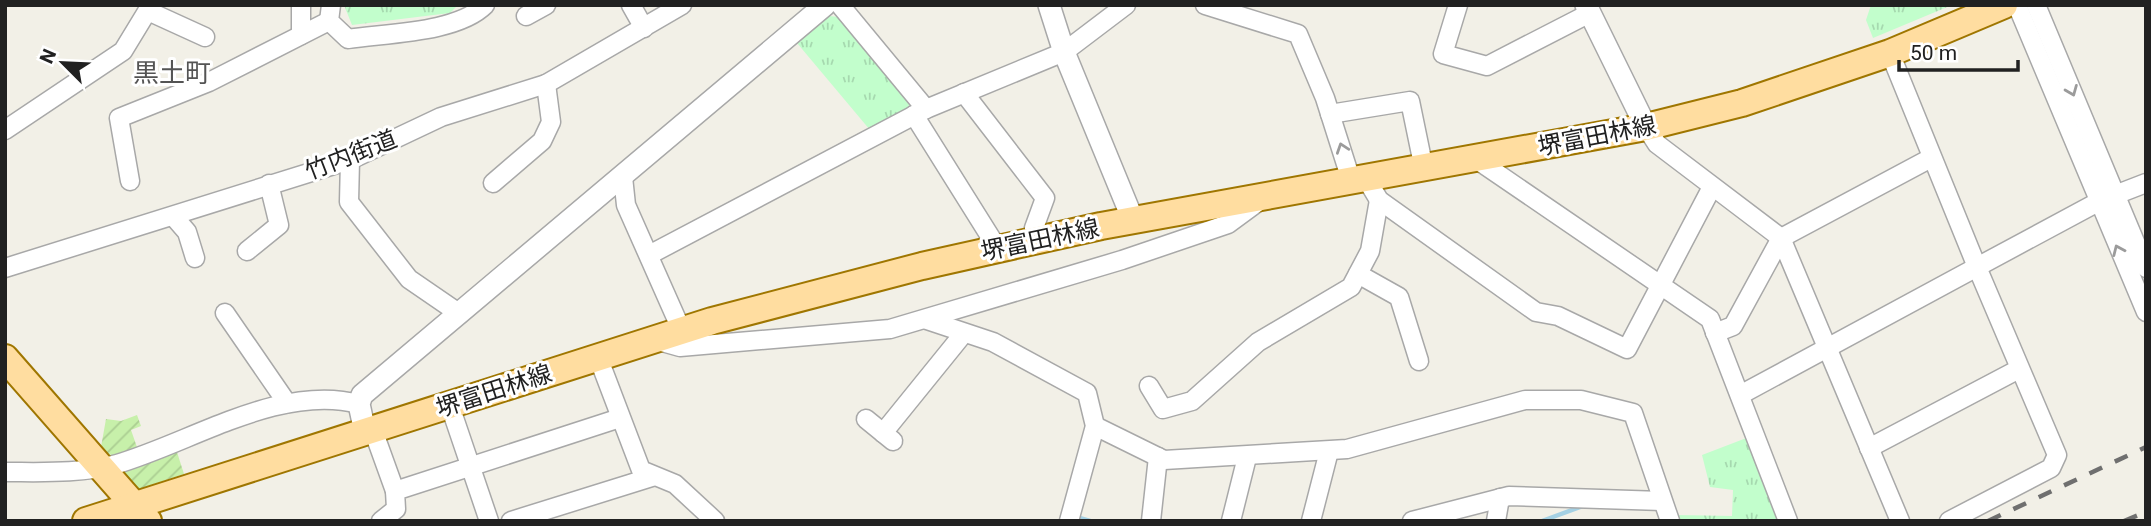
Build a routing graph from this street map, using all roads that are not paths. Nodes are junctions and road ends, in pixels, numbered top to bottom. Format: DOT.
graph roads {
  1 [pos="301,5"];
  2 [pos="485,5"];
  3 [pos="546,5"];
  4 [pos="631,5"];
  5 [pos="682,5"];
  6 [pos="825,5"];
  7 [pos="840,5"];
  8 [pos="1049,5"];
  9 [pos="1126,5"];
  10 [pos="1205,5"];
  11 [pos="1458,5"];
  12 [pos="2004,5"];
  13 [pos="2017,5"];
  14 [pos="2036,5"];
  15 [pos="150,8"];
  16 [pos="1588,9"];
  17 [pos="330,13"];
  18 [pos="526,16"];
  19 [pos="644,28"];
  20 [pos="301,35"];
  21 [pos="205,37"];
  22 [pos="1063,52"];
  23 [pos="1889,53"];
  24 [pos="546,84"];
  25 [pos="964,93"];
  26 [pos="920,112"];
  27 [pos="1330,114"];
  28 [pos="1646,127"];
  29 [pos="5,130"];
  30 [pos="1931,158"];
  31 [pos="1476,159"];
  32 [pos="350,160"];
  33 [pos="1424,169"];
  34 [pos="624,177"];
  35 [pos="130,181"];
  36 [pos="493,183"];
  37 [pos="2146,183"];
  38 [pos="269,184"];
  39 [pos="1712,187"];
  40 [pos="1366,188"];
  41 [pos="2115,195"];
  42 [pos="1265,197"];
  43 [pos="2098,202"];
  44 [pos="174,217"];
  45 [pos="1133,220"];
  46 [pos="1781,238"];
  47 [pos="1035,240"];
  48 [pos="998,249"];
  49 [pos="247,251"];
  50 [pos="649,255"];
  51 [pos="195,258"];
  52 [pos="1977,267"];
  53 [pos="5,268"];
  54 [pos="2146,268"];
  55 [pos="1358,274"];
  56 [pos="1660,286"];
  57 [pos="2146,312"];
  58 [pos="225,313"];
  59 [pos="460,314"];
  60 [pos="927,320"];
  61 [pos="681,329"];
  62 [pos="964,332"];
  63 [pos="1715,333"];
  64 [pos="653,340"];
  65 [pos="1828,347"];
  66 [pos="598,357"];
  67 [pos="5,358"];
  68 [pos="1419,361"];
  69 [pos="2019,369"];
  70 [pos="1149,386"];
  71 [pos="1740,395"];
  72 [pos="287,403"];
  73 [pos="359,404"];
  74 [pos="450,406"];
  75 [pos="620,418"];
  76 [pos="866,419"];
  77 [pos="1095,426"];
  78 [pos="369,431"];
  79 [pos="1869,448"];
  80 [pos="1329,452"];
  81 [pos="1158,457"];
  82 [pos="1247,457"];
  83 [pos="470,466"];
  84 [pos="100,468"];
  85 [pos="5,472"];
  86 [pos="652,477"];
  87 [pos="395,491"];
  88 [pos="1500,498"];
  89 [pos="1662,501"];
  90 [pos="140,513"];
  91 [pos="1418,520"];
  92 [pos="86,521"];
  93 [pos="381,521"];
  94 [pos="489,521"];
  95 [pos="511,521"];
  96 [pos="715,521"];
  97 [pos="1069,521"];
  98 [pos="1151,521"];
  99 [pos="1231,521"];
  100 [pos="1311,521"];
  101 [pos="1496,521"];
  102 [pos="1670,521"];
  103 [pos="1788,521"];
  104 [pos="1900,521"];
  105 [pos="1949,521"];
  1 -- 20 [label="street"];
  2 -- 17 [label="street"];
  3 -- 18 [label="street"];
  4 -- 19 [label="street"];
  5 -- 19 [label="street, 竹内街道"];
  6 -- 34 [label="street"];
  7 -- 26 [label="street"];
  8 -- 22 [label="street"];
  9 -- 22 [label="street"];
  10 -- 27 [label="street"];
  11 -- 16 [label="street"];
  12 -- 23 [label="main road, 堺富田林線"];
  13 -- 43 [label="street"];
  14 -- 41 [label="street, one-way"];
  15 -- 21 [label="street"];
  15 -- 29 [label="street"];
  16 -- 28 [label="street"];
  17 -- 20 [label="street"];
  19 -- 24 [label="street, 竹内街道"];
  20 -- 35 [label="street"];
  22 -- 25 [label="street"];
  22 -- 45 [label="street"];
  23 -- 28 [label="main road, 堺富田林線"];
  23 -- 30 [label="street"];
  24 -- 32 [label="street, 竹内街道"];
  24 -- 36 [label="street"];
  25 -- 26 [label="street"];
  25 -- 47 [label="street"];
  26 -- 48 [label="street"];
  26 -- 50 [label="street"];
  27 -- 33 [label="street"];
  40 -- 27 [label="street, one-way"];
  28 -- 31 [label="main road, 堺富田林線"];
  28 -- 39 [label="street"];
  30 -- 46 [label="street"];
  30 -- 52 [label="street"];
  31 -- 33 [label="main road, 堺富田林線"];
  31 -- 56 [label="street"];
  32 -- 38 [label="street, 竹内街道"];
  32 -- 59 [label="street"];
  33 -- 40 [label="main road, 堺富田林線"];
  34 -- 50 [label="street"];
  34 -- 59 [label="street"];
  37 -- 41 [label="street"];
  38 -- 44 [label="street, 竹内街道"];
  38 -- 49 [label="street"];
  39 -- 46 [label="street"];
  39 -- 56 [label="street"];
  40 -- 42 [label="main road, 堺富田林線"];
  40 -- 55 [label="street"];
  40 -- 56 [label="street"];
  41 -- 54 [label="street"];
  42 -- 45 [label="main road, 堺富田林線"];
  42 -- 60 [label="street"];
  43 -- 52 [label="street"];
  57 -- 43 [label="street, one-way"];
  44 -- 51 [label="street"];
  44 -- 53 [label="street, 竹内街道"];
  45 -- 47 [label="main road, 堺富田林線"];
  46 -- 63 [label="street"];
  46 -- 65 [label="street"];
  47 -- 48 [label="main road, 堺富田林線"];
  48 -- 61 [label="main road, 堺富田林線"];
  50 -- 61 [label="street"];
  52 -- 65 [label="street"];
  52 -- 69 [label="street"];
  55 -- 68 [label="street"];
  55 -- 70 [label="street"];
  56 -- 63 [label="street"];
  58 -- 72 [label="street"];
  59 -- 73 [label="street"];
  60 -- 62 [label="street"];
  60 -- 64 [label="street"];
  61 -- 64 [label="main road, 堺富田林線"];
  62 -- 76 [label="street"];
  62 -- 77 [label="street"];
  63 -- 71 [label="street"];
  64 -- 66 [label="main road, 堺富田林線"];
  65 -- 71 [label="street"];
  65 -- 79 [label="street"];
  66 -- 74 [label="main road, 堺富田林線"];
  66 -- 75 [label="street"];
  67 -- 84 [label="main road"];
  69 -- 79 [label="street"];
  69 -- 105 [label="street"];
  71 -- 103 [label="street"];
  72 -- 73 [label="street"];
  72 -- 84 [label="street"];
  73 -- 78 [label="street"];
  74 -- 78 [label="main road, 堺富田林線"];
  74 -- 83 [label="street"];
  75 -- 83 [label="street"];
  75 -- 86 [label="street"];
  77 -- 81 [label="street"];
  77 -- 97 [label="street"];
  78 -- 87 [label="street"];
  78 -- 90 [label="main road, 堺富田林線"];
  79 -- 104 [label="street"];
  80 -- 82 [label="street"];
  80 -- 89 [label="street"];
  80 -- 100 [label="street"];
  81 -- 82 [label="street"];
  81 -- 98 [label="street"];
  82 -- 99 [label="street"];
  83 -- 87 [label="street"];
  83 -- 94 [label="street"];
  84 -- 85 [label="street"];
  84 -- 90 [label="main road"];
  86 -- 95 [label="street"];
  86 -- 96 [label="street"];
  87 -- 93 [label="street"];
  88 -- 89 [label="street"];
  88 -- 91 [label="street"];
  88 -- 101 [label="street"];
  89 -- 102 [label="street"];
  90 -- 92 [label="main road, 堺富田林線"];
}
